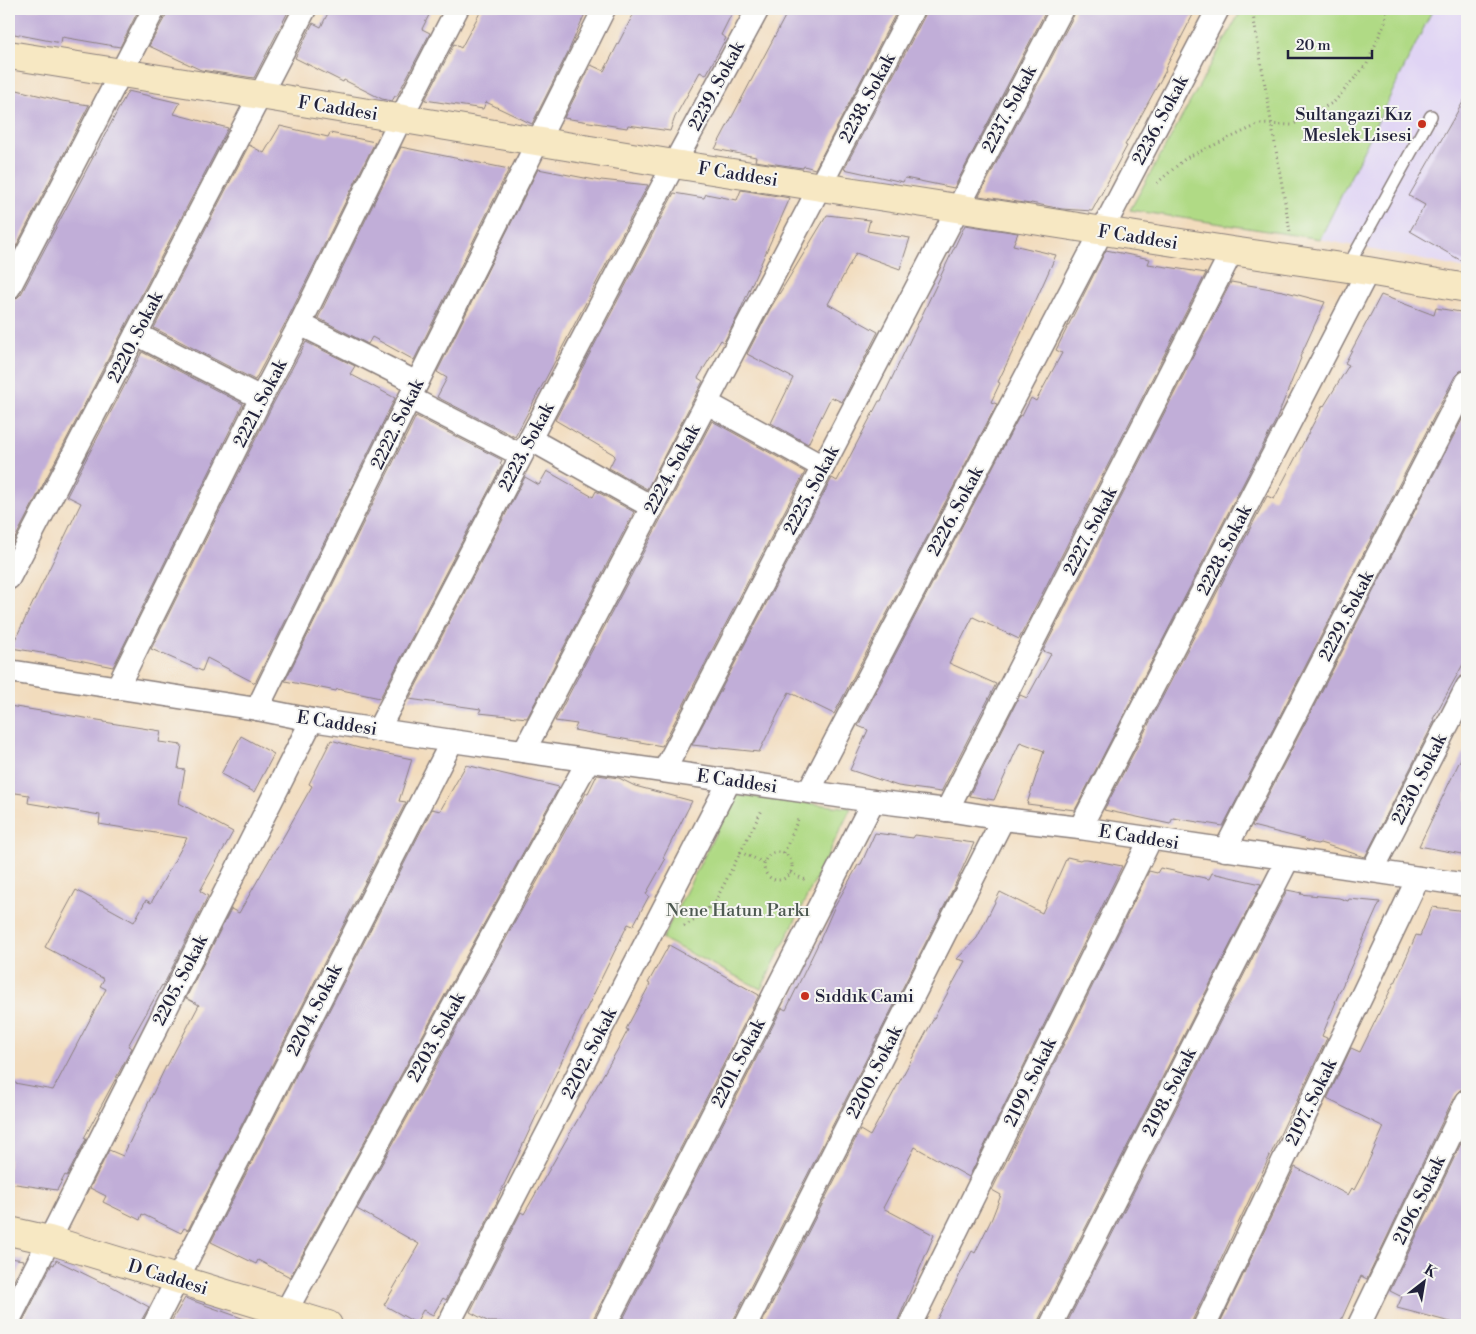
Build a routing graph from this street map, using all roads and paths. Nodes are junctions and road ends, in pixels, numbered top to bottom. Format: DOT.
graph roads {
  1 [pos="154,9"];
  2 [pos="305,9"];
  3 [pos="457,9"];
  4 [pos="604,9"];
  5 [pos="758,9"];
  6 [pos="913,9"];
  7 [pos="1062,9"];
  8 [pos="1218,9"];
  9 [pos="1252,9"];
  10 [pos="1387,9"];
  11 [pos="9,55"];
  12 [pos="120,73"];
  13 [pos="260,95"];
  14 [pos="1430,116"];
  15 [pos="401,118"];
  16 [pos="1271,124"];
  17 [pos="539,140"];
  18 [pos="674,164"];
  19 [pos="820,186"];
  20 [pos="1151,188"];
  21 [pos="957,208"];
  22 [pos="1102,231"];
  23 [pos="1232,251"];
  24 [pos="1294,260"];
  25 [pos="1357,269"];
  26 [pos="9,288"];
  27 [pos="1467,288"];
  28 [pos="300,324"];
  29 [pos="136,334"];
  30 [pos="1467,382"];
  31 [pos="413,390"];
  32 [pos="261,398"];
  33 [pos="707,403"];
  34 [pos="526,447"];
  35 [pos="822,467"];
  36 [pos="652,506"];
  37 [pos="9,578"];
  38 [pos="9,671"];
  39 [pos="1467,687"];
  40 [pos="117,688"];
  41 [pos="257,709"];
  42 [pos="312,720"];
  43 [pos="378,730"];
  44 [pos="452,741"];
  45 [pos="524,751"];
  46 [pos="588,761"];
  47 [pos="664,771"];
  48 [pos="730,780"];
  49 [pos="774,787"];
  50 [pos="809,791"];
  51 [pos="873,801"];
  52 [pos="947,810"];
  53 [pos="1002,819"];
  54 [pos="1080,828"];
  55 [pos="1150,840"];
  56 [pos="1225,850"];
  57 [pos="740,852"];
  58 [pos="784,853"];
  59 [pos="1288,859"];
  60 [pos="765,863"];
  61 [pos="1372,871"];
  62 [pos="1418,878"];
  63 [pos="1467,885"];
  64 [pos="653,928"];
  65 [pos="1467,1101"];
  66 [pos="9,1231"];
  67 [pos="49,1240"];
  68 [pos="177,1280"];
  69 [pos="9,1320"];
  70 [pos="304,1321"];
  71 [pos="154,1325"];
  72 [pos="448,1325"];
  73 [pos="604,1325"];
  74 [pos="746,1325"];
  75 [pos="910,1325"];
  76 [pos="1051,1325"];
  77 [pos="1205,1325"];
  78 [pos="1358,1325"];
  1 -- 12 [label="street"];
  2 -- 13 [label="street, 2220. Sokak"];
  3 -- 15 [label="street, 2221. Sokak"];
  4 -- 17 [label="street, 2222. Sokak"];
  5 -- 18 [label="street, 2239. Sokak"];
  6 -- 19 [label="street, 2238. Sokak"];
  7 -- 21 [label="street, 2237. Sokak"];
  8 -- 22 [label="street, 2236. Sokak"];
  9 -- 16 [label="path"];
  10 -- 16 [label="path"];
  11 -- 12 [label="street, F Caddesi"];
  12 -- 13 [label="street, F Caddesi"];
  12 -- 26 [label="street"];
  13 -- 15 [label="street, F Caddesi"];
  13 -- 29 [label="street, 2220. Sokak"];
  14 -- 25 [label="lane"];
  15 -- 17 [label="street, F Caddesi"];
  15 -- 28 [label="street, 2221. Sokak"];
  16 -- 20 [label="path"];
  16 -- 24 [label="path"];
  17 -- 18 [label="street, F Caddesi"];
  17 -- 31 [label="street, 2222. Sokak"];
  18 -- 19 [label="street, F Caddesi"];
  18 -- 34 [label="street, 2223. Sokak"];
  19 -- 21 [label="street, F Caddesi"];
  19 -- 33 [label="street, 2224. Sokak"];
  21 -- 22 [label="street, F Caddesi"];
  21 -- 35 [label="street, 2225. Sokak"];
  22 -- 23 [label="street, F Caddesi"];
  22 -- 50 [label="street, 2226. Sokak"];
  23 -- 24 [label="street, F Caddesi"];
  23 -- 52 [label="street, 2227. Sokak"];
  24 -- 25 [label="street, F Caddesi"];
  25 -- 27 [label="street, F Caddesi"];
  25 -- 54 [label="street, 2228. Sokak"];
  28 -- 31 [label="street"];
  28 -- 32 [label="street, 2221. Sokak"];
  29 -- 32 [label="street"];
  29 -- 37 [label="street, 2220. Sokak"];
  30 -- 56 [label="street, 2229. Sokak"];
  31 -- 34 [label="street"];
  31 -- 41 [label="street, 2222. Sokak"];
  32 -- 40 [label="street, 2221. Sokak"];
  33 -- 35 [label="street"];
  33 -- 36 [label="street, 2224. Sokak"];
  34 -- 36 [label="street"];
  34 -- 43 [label="street, 2223. Sokak"];
  35 -- 47 [label="street, 2225. Sokak"];
  36 -- 45 [label="street, 2224. Sokak"];
  38 -- 40 [label="street, E Caddesi"];
  39 -- 61 [label="street, 2230. Sokak"];
  40 -- 41 [label="street, E Caddesi"];
  41 -- 42 [label="street, E Caddesi"];
  42 -- 43 [label="street, E Caddesi"];
  42 -- 67 [label="street, 2205. Sokak"];
  43 -- 44 [label="street, E Caddesi"];
  44 -- 45 [label="street, E Caddesi"];
  44 -- 68 [label="street, 2204. Sokak"];
  45 -- 46 [label="street, E Caddesi"];
  46 -- 47 [label="street, E Caddesi"];
  46 -- 70 [label="street, 2203. Sokak"];
  47 -- 48 [label="street, E Caddesi"];
  48 -- 49 [label="street, E Caddesi"];
  48 -- 64 [label="street, 2202. Sokak"];
  49 -- 50 [label="street, E Caddesi"];
  49 -- 57 [label="path"];
  50 -- 51 [label="street, E Caddesi"];
  50 -- 58 [label="path"];
  51 -- 52 [label="street, E Caddesi"];
  51 -- 73 [label="street, 2201. Sokak"];
  52 -- 53 [label="street, E Caddesi"];
  53 -- 54 [label="street, E Caddesi"];
  53 -- 74 [label="street, 2200. Sokak"];
  54 -- 55 [label="street, E Caddesi"];
  55 -- 56 [label="street, E Caddesi"];
  55 -- 75 [label="street, 2199. Sokak"];
  56 -- 59 [label="street, E Caddesi"];
  57 -- 60 [label="path"];
  57 -- 64 [label="path"];
  58 -- 60 [label="path"];
  58 -- 60 [label="path"];
  59 -- 61 [label="street, E Caddesi"];
  59 -- 76 [label="street, 2198. Sokak"];
  61 -- 62 [label="street, E Caddesi"];
  62 -- 63 [label="street, E Caddesi"];
  62 -- 77 [label="street, 2197. Sokak"];
  64 -- 72 [label="street, 2202. Sokak"];
  65 -- 78 [label="street, 2196. Sokak"];
  66 -- 67 [label="street, D Caddesi"];
  67 -- 68 [label="street, D Caddesi"];
  67 -- 69 [label="street, 2205. Sokak"];
  68 -- 70 [label="street, D Caddesi"];
  68 -- 71 [label="street, 2204. Sokak"];
}
